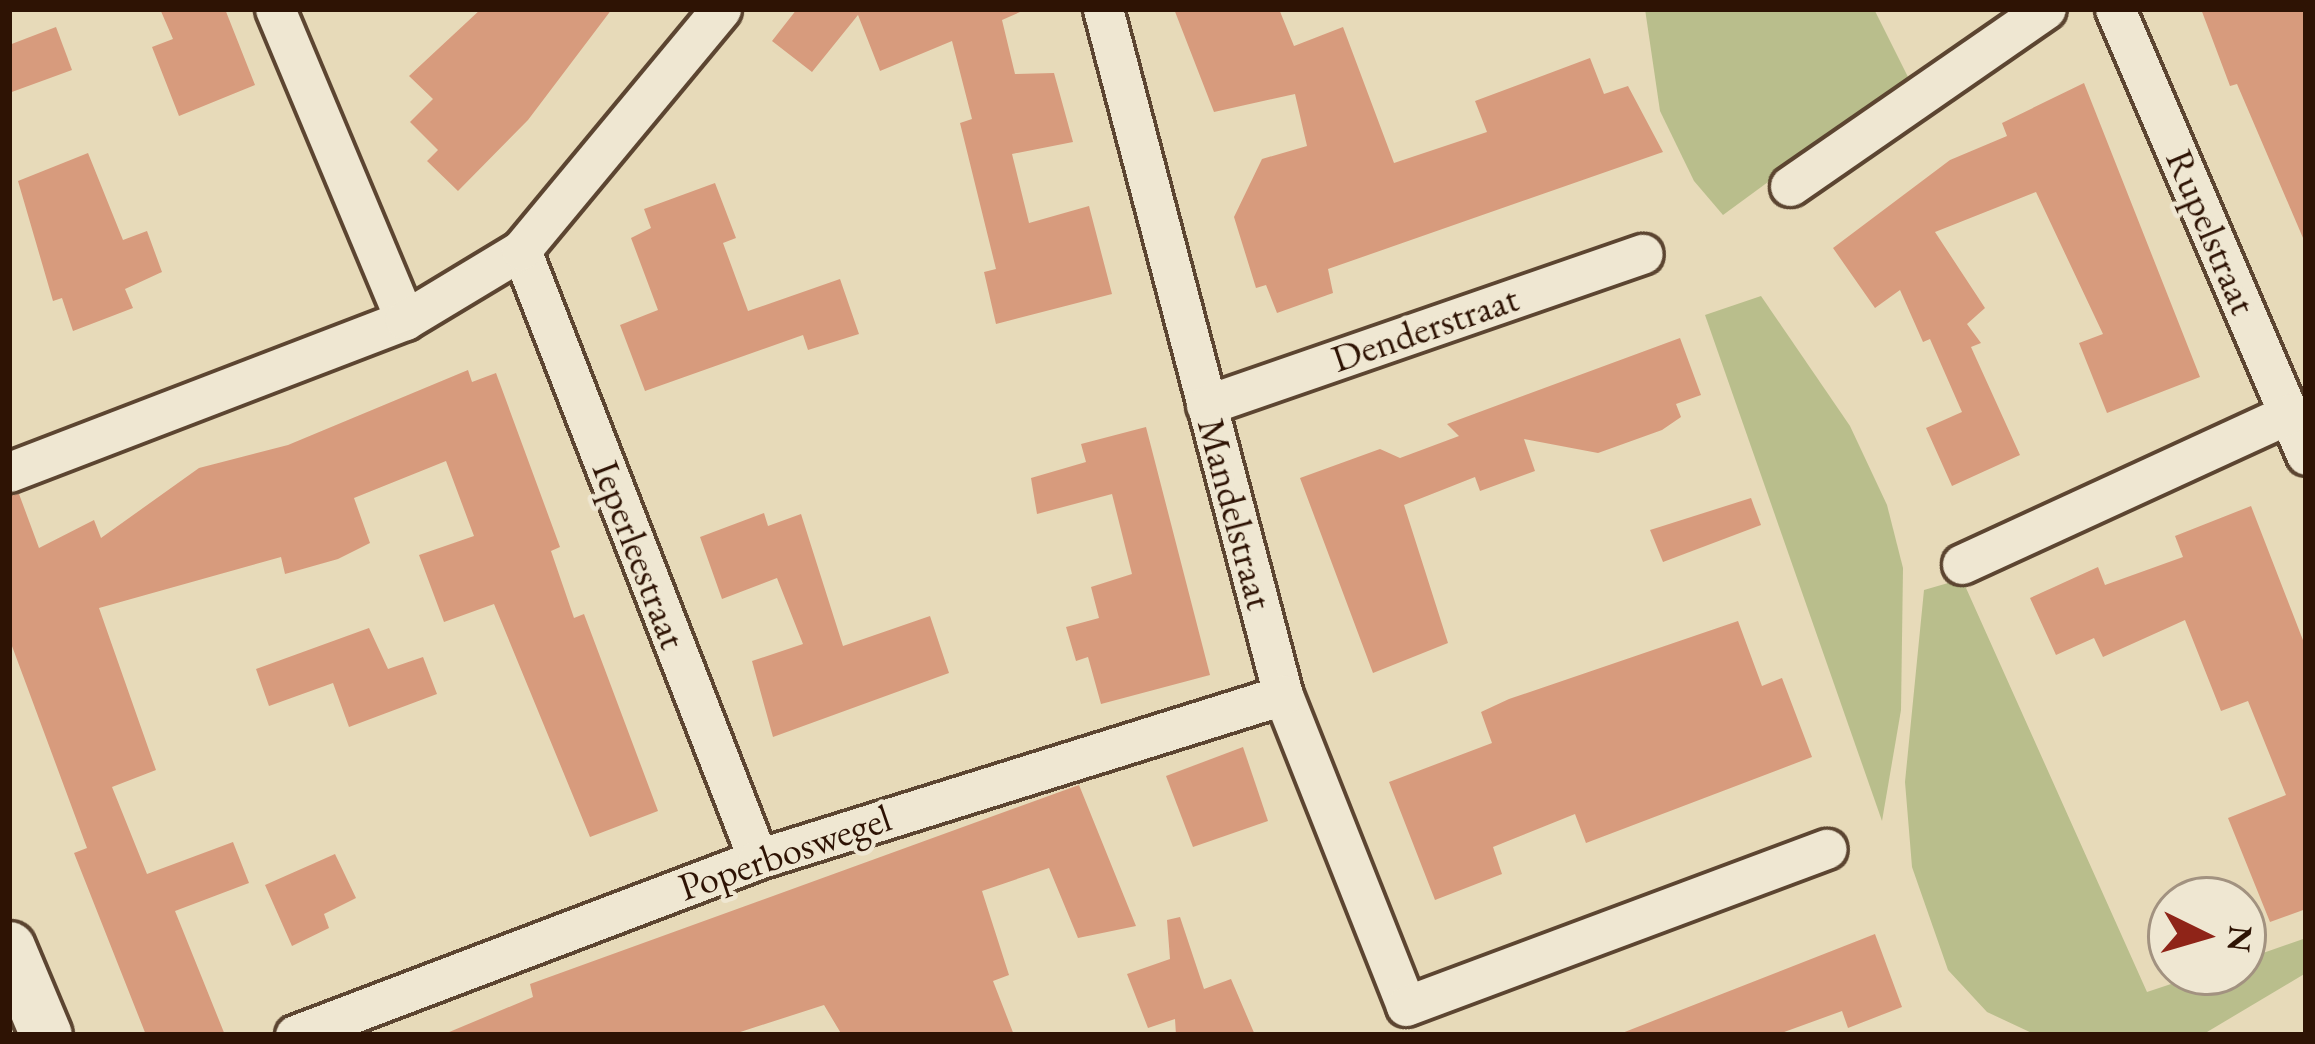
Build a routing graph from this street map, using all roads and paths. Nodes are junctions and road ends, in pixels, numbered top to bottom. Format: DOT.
graph roads {
  1 [pos="275,9"];
  2 [pos="721,9"];
  3 [pos="1103,9"];
  4 [pos="2046,9"];
  5 [pos="2116,9"];
  6 [pos="1790,186"];
  7 [pos="521,250"];
  8 [pos="1643,254"];
  9 [pos="405,320"];
  10 [pos="1206,405"];
  11 [pos="2290,413"];
  12 [pos="2306,454"];
  13 [pos="9,472"];
  14 [pos="1962,564"];
  15 [pos="1283,694"];
  16 [pos="1827,849"];
  17 [pos="758,860"];
  18 [pos="9,947"];
  19 [pos="46,1035"];
  20 [pos="296,1035"];
  1 -- 9 [label="street"];
  2 -- 7 [label="street"];
  3 -- 10 [label="street, Mandelstraat"];
  4 -- 6 [label="street"];
  5 -- 11 [label="street, Rupelstraat"];
  7 -- 9 [label="street"];
  7 -- 17 [label="street, Ieperleestraat"];
  8 -- 10 [label="street, Denderstraat"];
  9 -- 13 [label="street"];
  10 -- 15 [label="street, Mandelstraat"];
  11 -- 12 [label="street, Rupelstraat"];
  11 -- 14 [label="street"];
  15 -- 16 [label="street, Mandelstraat"];
  15 -- 17 [label="street, Poperboswegel"];
  17 -- 20 [label="street, Poperboswegel"];
  18 -- 19 [label="street"];
}
